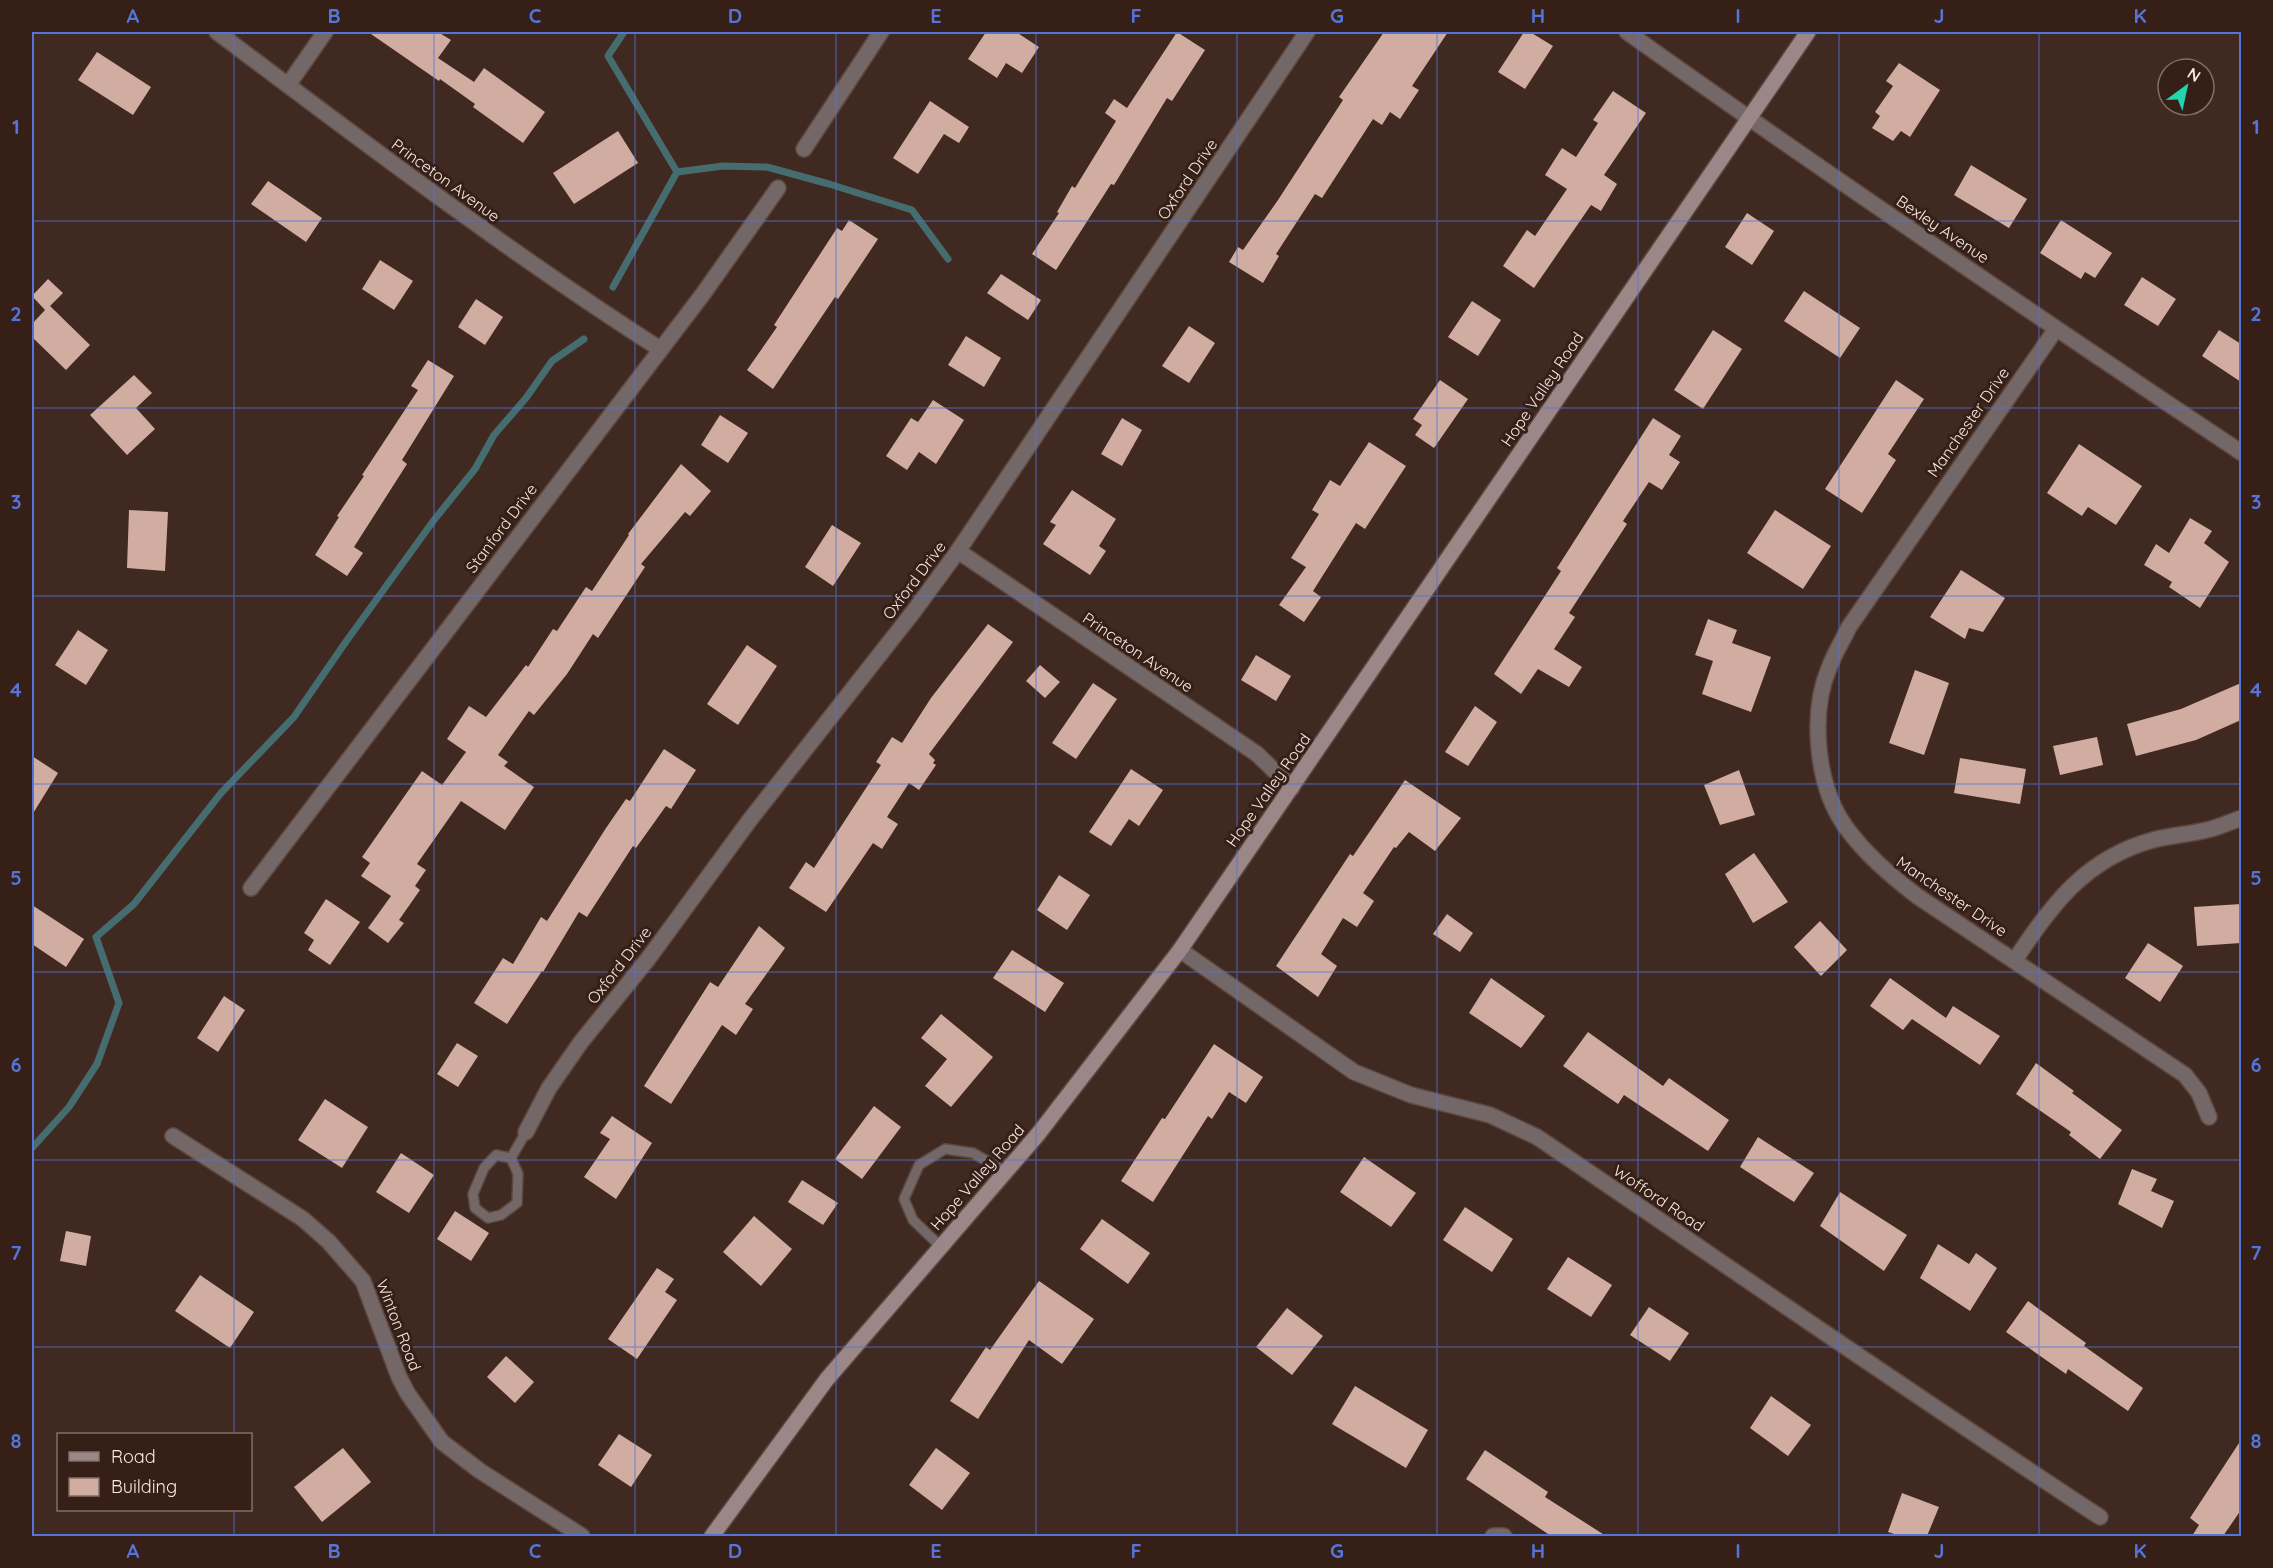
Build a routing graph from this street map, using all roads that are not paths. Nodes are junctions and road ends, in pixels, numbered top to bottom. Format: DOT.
graph roads {
  1 [pos="217,32"];
  2 [pos="325,32"];
  3 [pos="882,32"];
  4 [pos="1307,32"];
  5 [pos="1627,32"];
  6 [pos="1808,32"];
  7 [pos="288,85"];
  8 [pos="1748,118"];
  9 [pos="804,149"];
  10 [pos="778,188"];
  11 [pos="2056,329"];
  12 [pos="660,350"];
  13 [pos="2241,453"];
  14 [pos="958,551"];
  15 [pos="1292,788"];
  16 [pos="2241,818"];
  17 [pos="251,888"];
  18 [pos="1180,950"];
  19 [pos="2015,960"];
  20 [pos="2209,1117"];
  21 [pos="526,1132"];
  22 [pos="173,1136"];
  23 [pos="512,1158"];
  24 [pos="1006,1172"];
  25 [pos="941,1246"];
  26 [pos="2100,1516"];
  27 [pos="582,1536"];
  28 [pos="712,1536"];
  29 [pos="1492,1536"];
  30 [pos="1504,1536"];
  1 -- 7 [label="street, Princeton Avenue"];
  2 -- 7 [label="street"];
  3 -- 9 [label="street"];
  4 -- 14 [label="street, Oxford Drive"];
  5 -- 8 [label="street, Bexley Avenue"];
  6 -- 8 [label="main road, Hope Valley Road"];
  7 -- 12 [label="street, Princeton Avenue"];
  8 -- 11 [label="street, Bexley Avenue"];
  8 -- 15 [label="main road, Hope Valley Road"];
  10 -- 12 [label="street, Stanford Drive"];
  11 -- 13 [label="street, Bexley Avenue"];
  11 -- 19 [label="street, Manchester Drive"];
  12 -- 17 [label="street, Stanford Drive"];
  14 -- 15 [label="street, Princeton Avenue"];
  14 -- 21 [label="street, Oxford Drive"];
  15 -- 18 [label="main road, Hope Valley Road"];
  16 -- 19 [label="street"];
  18 -- 24 [label="main road, Hope Valley Road"];
  18 -- 26 [label="street, Wofford Road"];
  19 -- 20 [label="street, Manchester Drive"];
  21 -- 23 [label="lane"];
  22 -- 27 [label="street, Winton Road"];
  23 -- 23 [label="lane"];
  24 -- 25 [label="main road, Hope Valley Road"];
  24 -- 25 [label="lane"];
  25 -- 28 [label="main road, Hope Valley Road"];
  29 -- 30 [label="street"];
}
